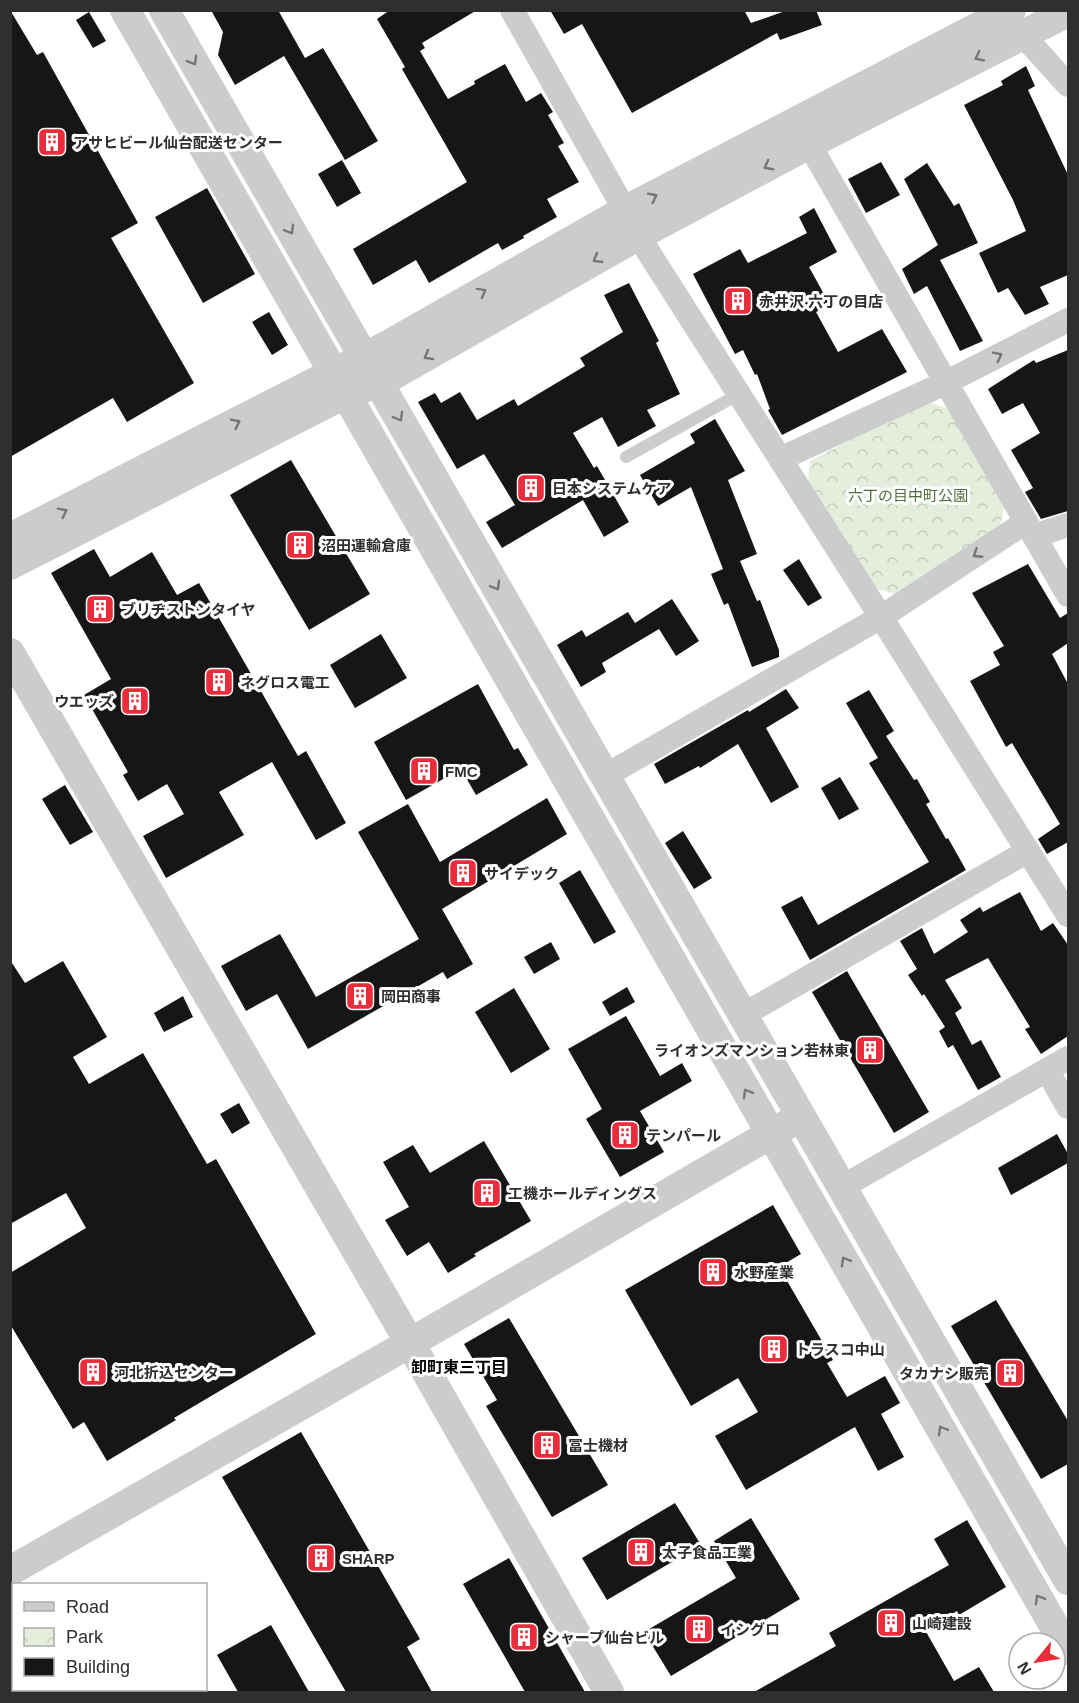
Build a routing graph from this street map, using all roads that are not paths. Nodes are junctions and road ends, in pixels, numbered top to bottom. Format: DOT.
graph roads {
  1 [pos="125,10"];
  2 [pos="164,10"];
  3 [pos="512,10"];
  4 [pos="1068,12"];
  5 [pos="1009,17"];
  6 [pos="1068,85"];
  7 [pos="809,144"];
  8 [pos="632,223"];
  9 [pos="1068,320"];
  10 [pos="363,358"];
  11 [pos="339,383"];
  12 [pos="379,383"];
  13 [pos="945,383"];
  14 [pos="739,394"];
  15 [pos="626,457"];
  16 [pos="780,459"];
  17 [pos="1068,525"];
  18 [pos="1030,529"];
  19 [pos="10,538"];
  20 [pos="10,565"];
  21 [pos="1068,595"];
  22 [pos="881,617"];
  23 [pos="10,653"];
  24 [pos="605,776"];
  25 [pos="1028,851"];
  26 [pos="1068,915"];
  27 [pos="743,1015"];
  28 [pos="1068,1058"];
  29 [pos="1047,1070"];
  30 [pos="1068,1107"];
  31 [pos="801,1116"];
  32 [pos="771,1134"];
  33 [pos="842,1187"];
  34 [pos="410,1343"];
  35 [pos="10,1571"];
  36 [pos="1068,1580"];
  37 [pos="1068,1650"];
  38 [pos="609,1692"];
  1 -- 11 [label="street"];
  2 -- 10 [label="street, one-way"];
  3 -- 8 [label="street"];
  4 -- 5 [label="street"];
  5 -- 6 [label="street"];
  5 -- 7 [label="street, one-way"];
  8 -- 5 [label="street, one-way"];
  7 -- 8 [label="street, one-way"];
  7 -- 13 [label="street"];
  10 -- 8 [label="street, one-way"];
  8 -- 12 [label="street, one-way"];
  8 -- 14 [label="street"];
  13 -- 9 [label="street, one-way"];
  10 -- 11 [label="street"];
  10 -- 12 [label="street"];
  11 -- 12 [label="street"];
  19 -- 11 [label="street, one-way"];
  11 -- 20 [label="street"];
  32 -- 11 [label="street, one-way"];
  12 -- 24 [label="street, one-way"];
  13 -- 16 [label="street"];
  13 -- 18 [label="street"];
  14 -- 15 [label="lane"];
  14 -- 16 [label="street"];
  16 -- 22 [label="street"];
  17 -- 18 [label="street"];
  18 -- 21 [label="street"];
  18 -- 22 [label="street, one-way"];
  22 -- 24 [label="street"];
  22 -- 25 [label="street"];
  23 -- 34 [label="street"];
  24 -- 27 [label="street"];
  25 -- 26 [label="street"];
  25 -- 27 [label="street"];
  27 -- 31 [label="street"];
  28 -- 29 [label="street"];
  29 -- 30 [label="street"];
  29 -- 33 [label="street"];
  31 -- 32 [label="street"];
  31 -- 33 [label="street"];
  32 -- 34 [label="street"];
  37 -- 32 [label="street, one-way"];
  33 -- 36 [label="street"];
  34 -- 35 [label="street"];
  34 -- 38 [label="street"];
}
